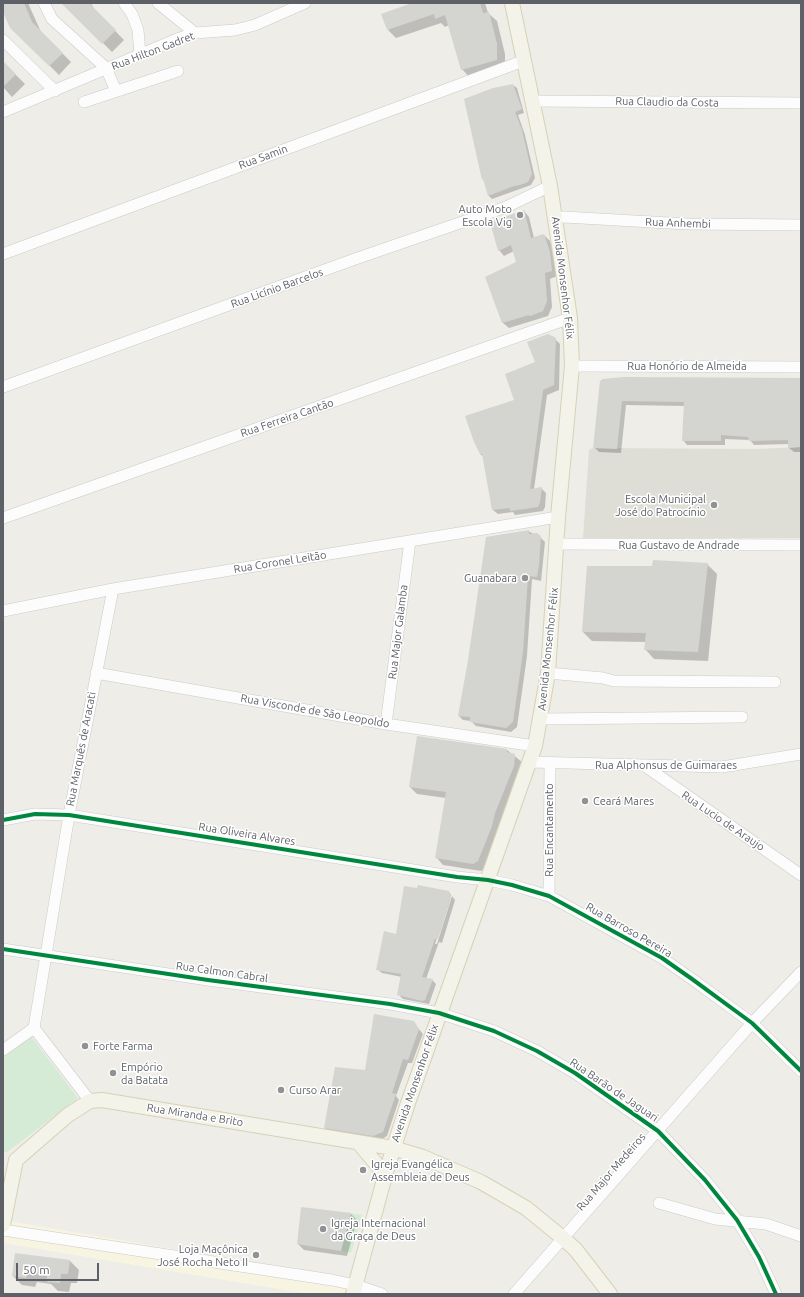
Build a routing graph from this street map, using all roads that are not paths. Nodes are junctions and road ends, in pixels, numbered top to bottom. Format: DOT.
graph roads {
  1 [pos="44,3"];
  2 [pos="124,3"];
  3 [pos="158,3"];
  4 [pos="306,3"];
  5 [pos="512,3"];
  6 [pos="195,33"];
  7 [pos="3,40"];
  8 [pos="140,54"];
  9 [pos="523,61"];
  10 [pos="106,68"];
  11 [pos="178,71"];
  12 [pos="55,90"];
  13 [pos="116,91"];
  14 [pos="533,100"];
  15 [pos="84,102"];
  16 [pos="801,103"];
  17 [pos="3,112"];
  18 [pos="550,186"];
  19 [pos="555,218"];
  20 [pos="801,225"];
  21 [pos="3,254"];
  22 [pos="570,318"];
  23 [pos="572,366"];
  24 [pos="801,367"];
  25 [pos="3,387"];
  26 [pos="558,517"];
  27 [pos="3,518"];
  28 [pos="410,541"];
  29 [pos="557,544"];
  30 [pos="801,545"];
  31 [pos="113,590"];
  32 [pos="3,611"];
  33 [pos="96,673"];
  34 [pos="548,673"];
  35 [pos="775,682"];
  36 [pos="742,717"];
  37 [pos="541,719"];
  38 [pos="386,724"];
  39 [pos="535,746"];
  40 [pos="801,754"];
  41 [pos="529,762"];
  42 [pos="550,763"];
  43 [pos="645,766"];
  44 [pos="69,815"];
  45 [pos="3,820"];
  46 [pos="801,875"];
  47 [pos="488,880"];
  48 [pos="549,896"];
  49 [pos="3,949"];
  50 [pos="46,956"];
  51 [pos="801,972"];
  52 [pos="439,1013"];
  53 [pos="752,1023"];
  54 [pos="34,1028"];
  55 [pos="3,1050"];
  56 [pos="801,1071"];
  57 [pos="90,1101"];
  58 [pos="403,1120"];
  59 [pos="658,1131"];
  60 [pos="358,1142"];
  61 [pos="393,1148"];
  62 [pos="384,1179"];
  63 [pos="659,1203"];
  64 [pos="737,1220"];
  65 [pos="3,1225"];
  66 [pos="3,1230"];
  67 [pos="801,1236"];
  68 [pos="564,1238"];
  69 [pos="354,1289"];
  70 [pos="382,1294"];
  71 [pos="514,1294"];
  72 [pos="610,1294"];
  73 [pos="776,1294"];
  1 -- 10 [label="street"];
  2 -- 8 [label="street"];
  3 -- 6 [label="street"];
  4 -- 6 [label="street, Rua Hilton Gadret"];
  5 -- 9 [label="main road, Avenida Monsenhor Félix"];
  6 -- 8 [label="street, Rua Hilton Gadret"];
  7 -- 12 [label="street"];
  8 -- 10 [label="street, Rua Hilton Gadret"];
  9 -- 14 [label="main road, Avenida Monsenhor Félix"];
  9 -- 21 [label="street, Rua Samin"];
  10 -- 12 [label="street, Rua Hilton Gadret"];
  10 -- 13 [label="street"];
  11 -- 13 [label="street"];
  12 -- 17 [label="street, Rua Hilton Gadret"];
  13 -- 15 [label="street"];
  14 -- 16 [label="street, Rua Claudio da Costa"];
  14 -- 18 [label="main road, Avenida Monsenhor Félix"];
  18 -- 19 [label="main road, Avenida Monsenhor Félix"];
  18 -- 25 [label="street, Rua Licínio Barcelos"];
  19 -- 20 [label="street, Rua Anhembi"];
  19 -- 22 [label="main road, Avenida Monsenhor Félix"];
  22 -- 23 [label="main road, Avenida Monsenhor Félix"];
  22 -- 27 [label="street, Rua Ferreira Cantão"];
  23 -- 24 [label="street, Rua Honório de Almeida"];
  23 -- 26 [label="main road, Avenida Monsenhor Félix"];
  26 -- 28 [label="street, Rua Coronel Leitão"];
  26 -- 29 [label="main road, Avenida Monsenhor Félix"];
  28 -- 31 [label="street, Rua Coronel Leitão"];
  28 -- 38 [label="street, Rua Major Galamba"];
  29 -- 30 [label="street, Rua Gustavo de Andrade"];
  29 -- 34 [label="main road, Avenida Monsenhor Félix"];
  31 -- 32 [label="street, Rua Coronel Leitão"];
  31 -- 33 [label="street, Rua Marquês de Aracati"];
  33 -- 38 [label="street, Rua Visconde de São Leopoldo"];
  33 -- 44 [label="street, Rua Marquês de Aracati"];
  34 -- 35 [label="street"];
  34 -- 37 [label="main road, Avenida Monsenhor Félix"];
  36 -- 37 [label="street"];
  37 -- 39 [label="main road, Avenida Monsenhor Félix"];
  38 -- 39 [label="street, Rua Visconde de São Leopoldo"];
  39 -- 41 [label="main road, Avenida Monsenhor Félix"];
  40 -- 43 [label="street, Rua Alphonsus de Guimaraes"];
  41 -- 42 [label="street, Rua Alphonsus de Guimaraes"];
  41 -- 47 [label="main road, Avenida Monsenhor Félix"];
  42 -- 43 [label="street, Rua Alphonsus de Guimaraes"];
  42 -- 48 [label="street, Rua Encantamento"];
  43 -- 46 [label="street, Rua Lucio de Araujo"];
  44 -- 45 [label="street, Rua Oliveira Alvares"];
  44 -- 47 [label="street, Rua Oliveira Alvares"];
  44 -- 50 [label="street, Rua Marquês de Aracati"];
  47 -- 48 [label="street, Rua Barroso Pereira"];
  47 -- 52 [label="main road, Avenida Monsenhor Félix"];
  48 -- 53 [label="street, Rua Barroso Pereira"];
  49 -- 50 [label="street, Rua Calmon Cabral"];
  50 -- 52 [label="street, Rua Calmon Cabral"];
  50 -- 54 [label="street, Rua Marquês de Aracati"];
  51 -- 53 [label="street, Rua Major Medeiros"];
  52 -- 58 [label="main road, Avenida Monsenhor Félix"];
  52 -- 59 [label="street, Rua Barão de Jaguari"];
  53 -- 56 [label="street, Rua Barroso Pereira"];
  53 -- 59 [label="street, Rua Major Medeiros"];
  54 -- 55 [label="street"];
  54 -- 57 [label="street"];
  57 -- 60 [label="main road, Rua Miranda e Brito"];
  57 -- 65 [label="main road"];
  58 -- 60 [label="main road"];
  58 -- 61 [label="main road, Avenida Monsenhor Félix"];
  59 -- 64 [label="street, Rua Barão de Jaguari"];
  59 -- 68 [label="street, Rua Major Medeiros"];
  60 -- 61 [label="main road, Rua Miranda e Brito"];
  60 -- 62 [label="main road"];
  61 -- 62 [label="main road, Avenida Monsenhor Félix"];
  61 -- 68 [label="main road, Rua Miranda e Brito"];
  62 -- 69 [label="main road, Avenida Monsenhor Félix"];
  63 -- 64 [label="street"];
  64 -- 67 [label="street"];
  64 -- 73 [label="street, Rua Barão de Jaguari"];
  66 -- 69 [label="street"];
  68 -- 71 [label="street, Rua Major Medeiros"];
  68 -- 72 [label="main road, Rua Miranda e Brito"];
  69 -- 70 [label="street"];
}
